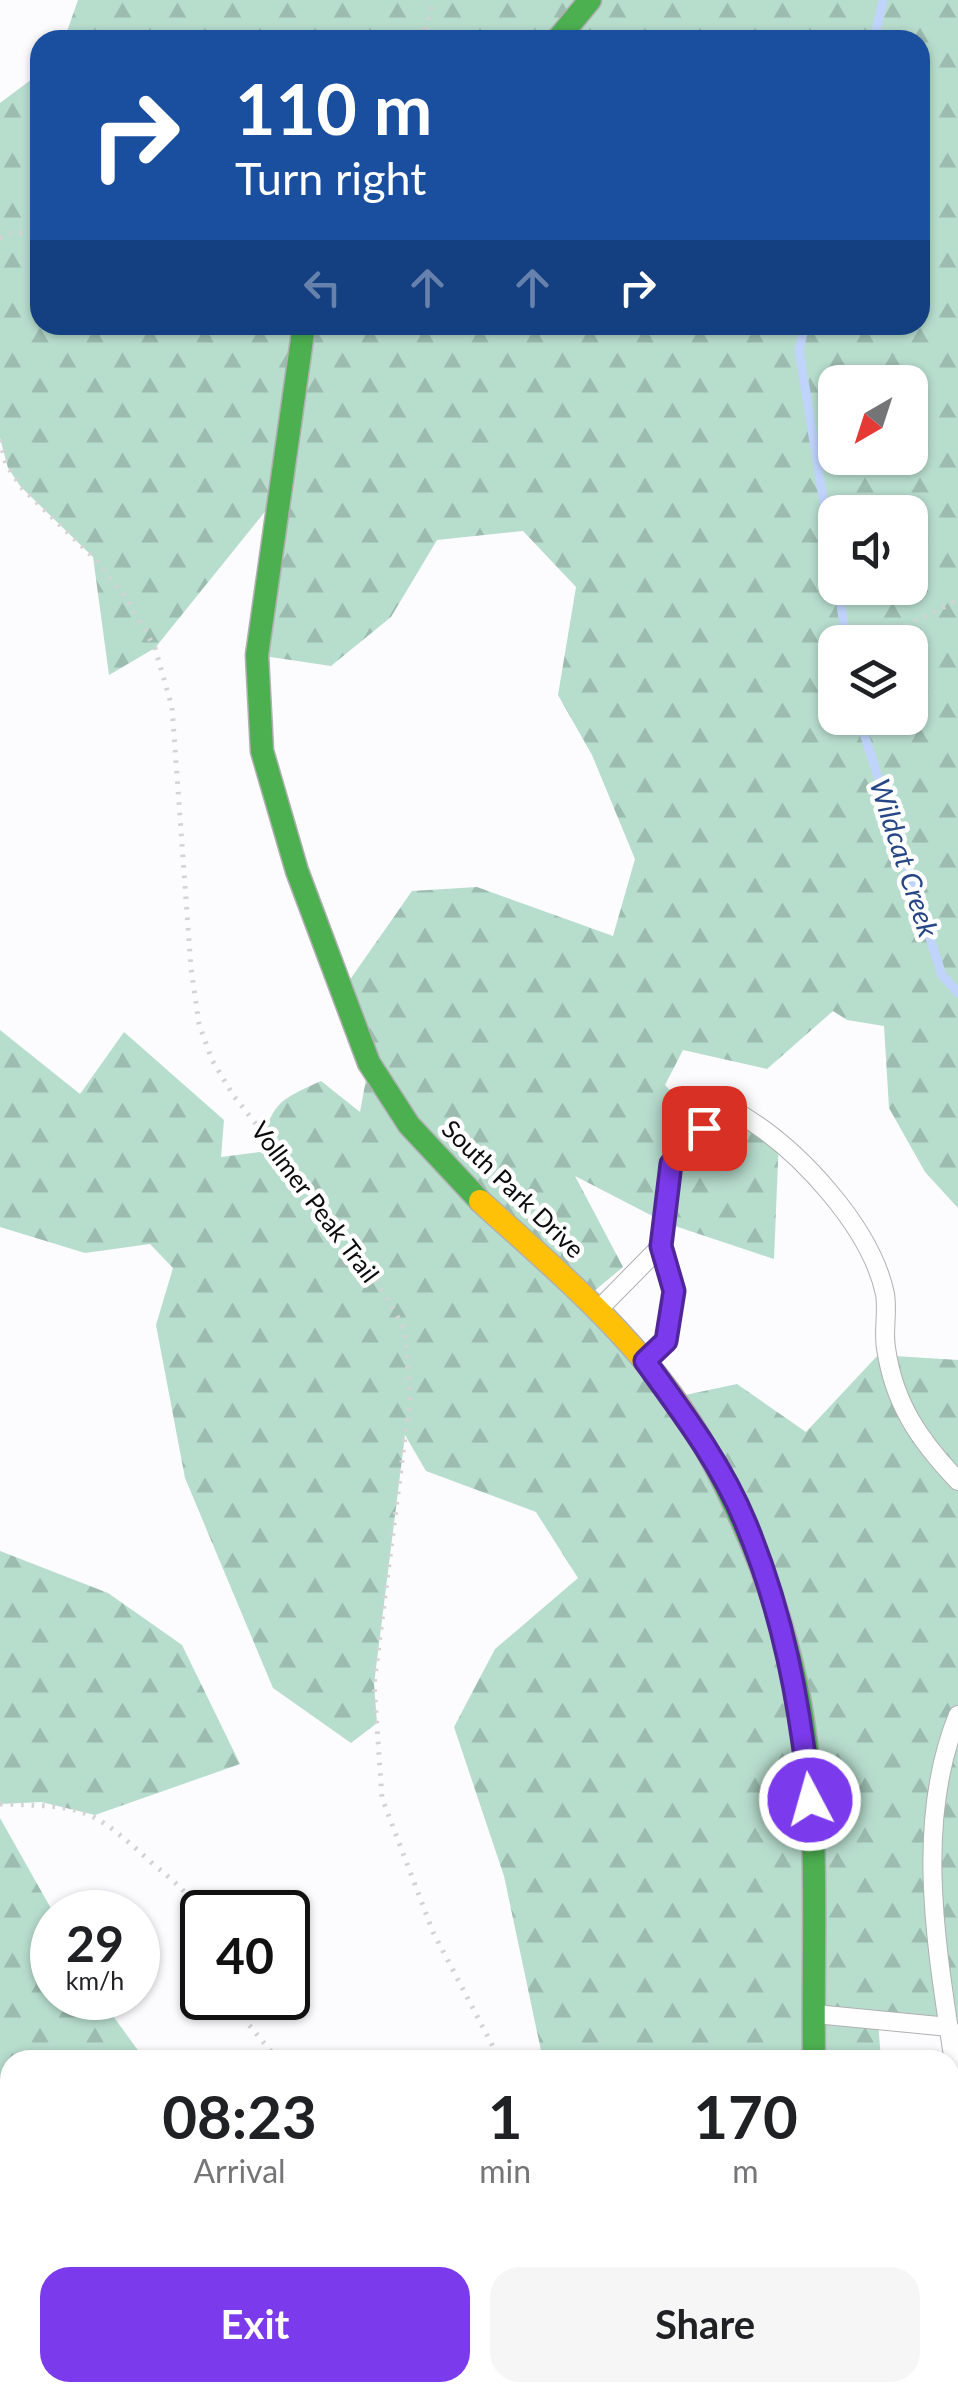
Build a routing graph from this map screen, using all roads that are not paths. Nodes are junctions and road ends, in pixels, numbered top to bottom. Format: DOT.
graph roads {
  1 [pos="590,0"];
  2 [pos="565,30"];
  3 [pos="302,335"];
  4 [pos="661,1246"];
  5 [pos="598,1310"];
  6 [pos="645,1361"];
  7 [pos="958,1481"];
  8 [pos="958,1715"];
  9 [pos="810,2013"];
  10 [pos="949,2028"];
  11 [pos="813,2050"];
  12 [pos="952,2050"];
  1 -- 2 [label="street"];
  3 -- 5 [label="street, South Park Drive"];
  4 -- 5 [label="lane"];
  4 -- 6 [label="lane"];
  4 -- 7 [label="lane"];
  5 -- 6 [label="street, South Park Drive"];
  6 -- 9 [label="street, South Park Drive"];
  8 -- 10 [label="lane"];
  9 -- 10 [label="lane"];
  9 -- 11 [label="street, South Park Drive"];
  10 -- 12 [label="lane"];
}
